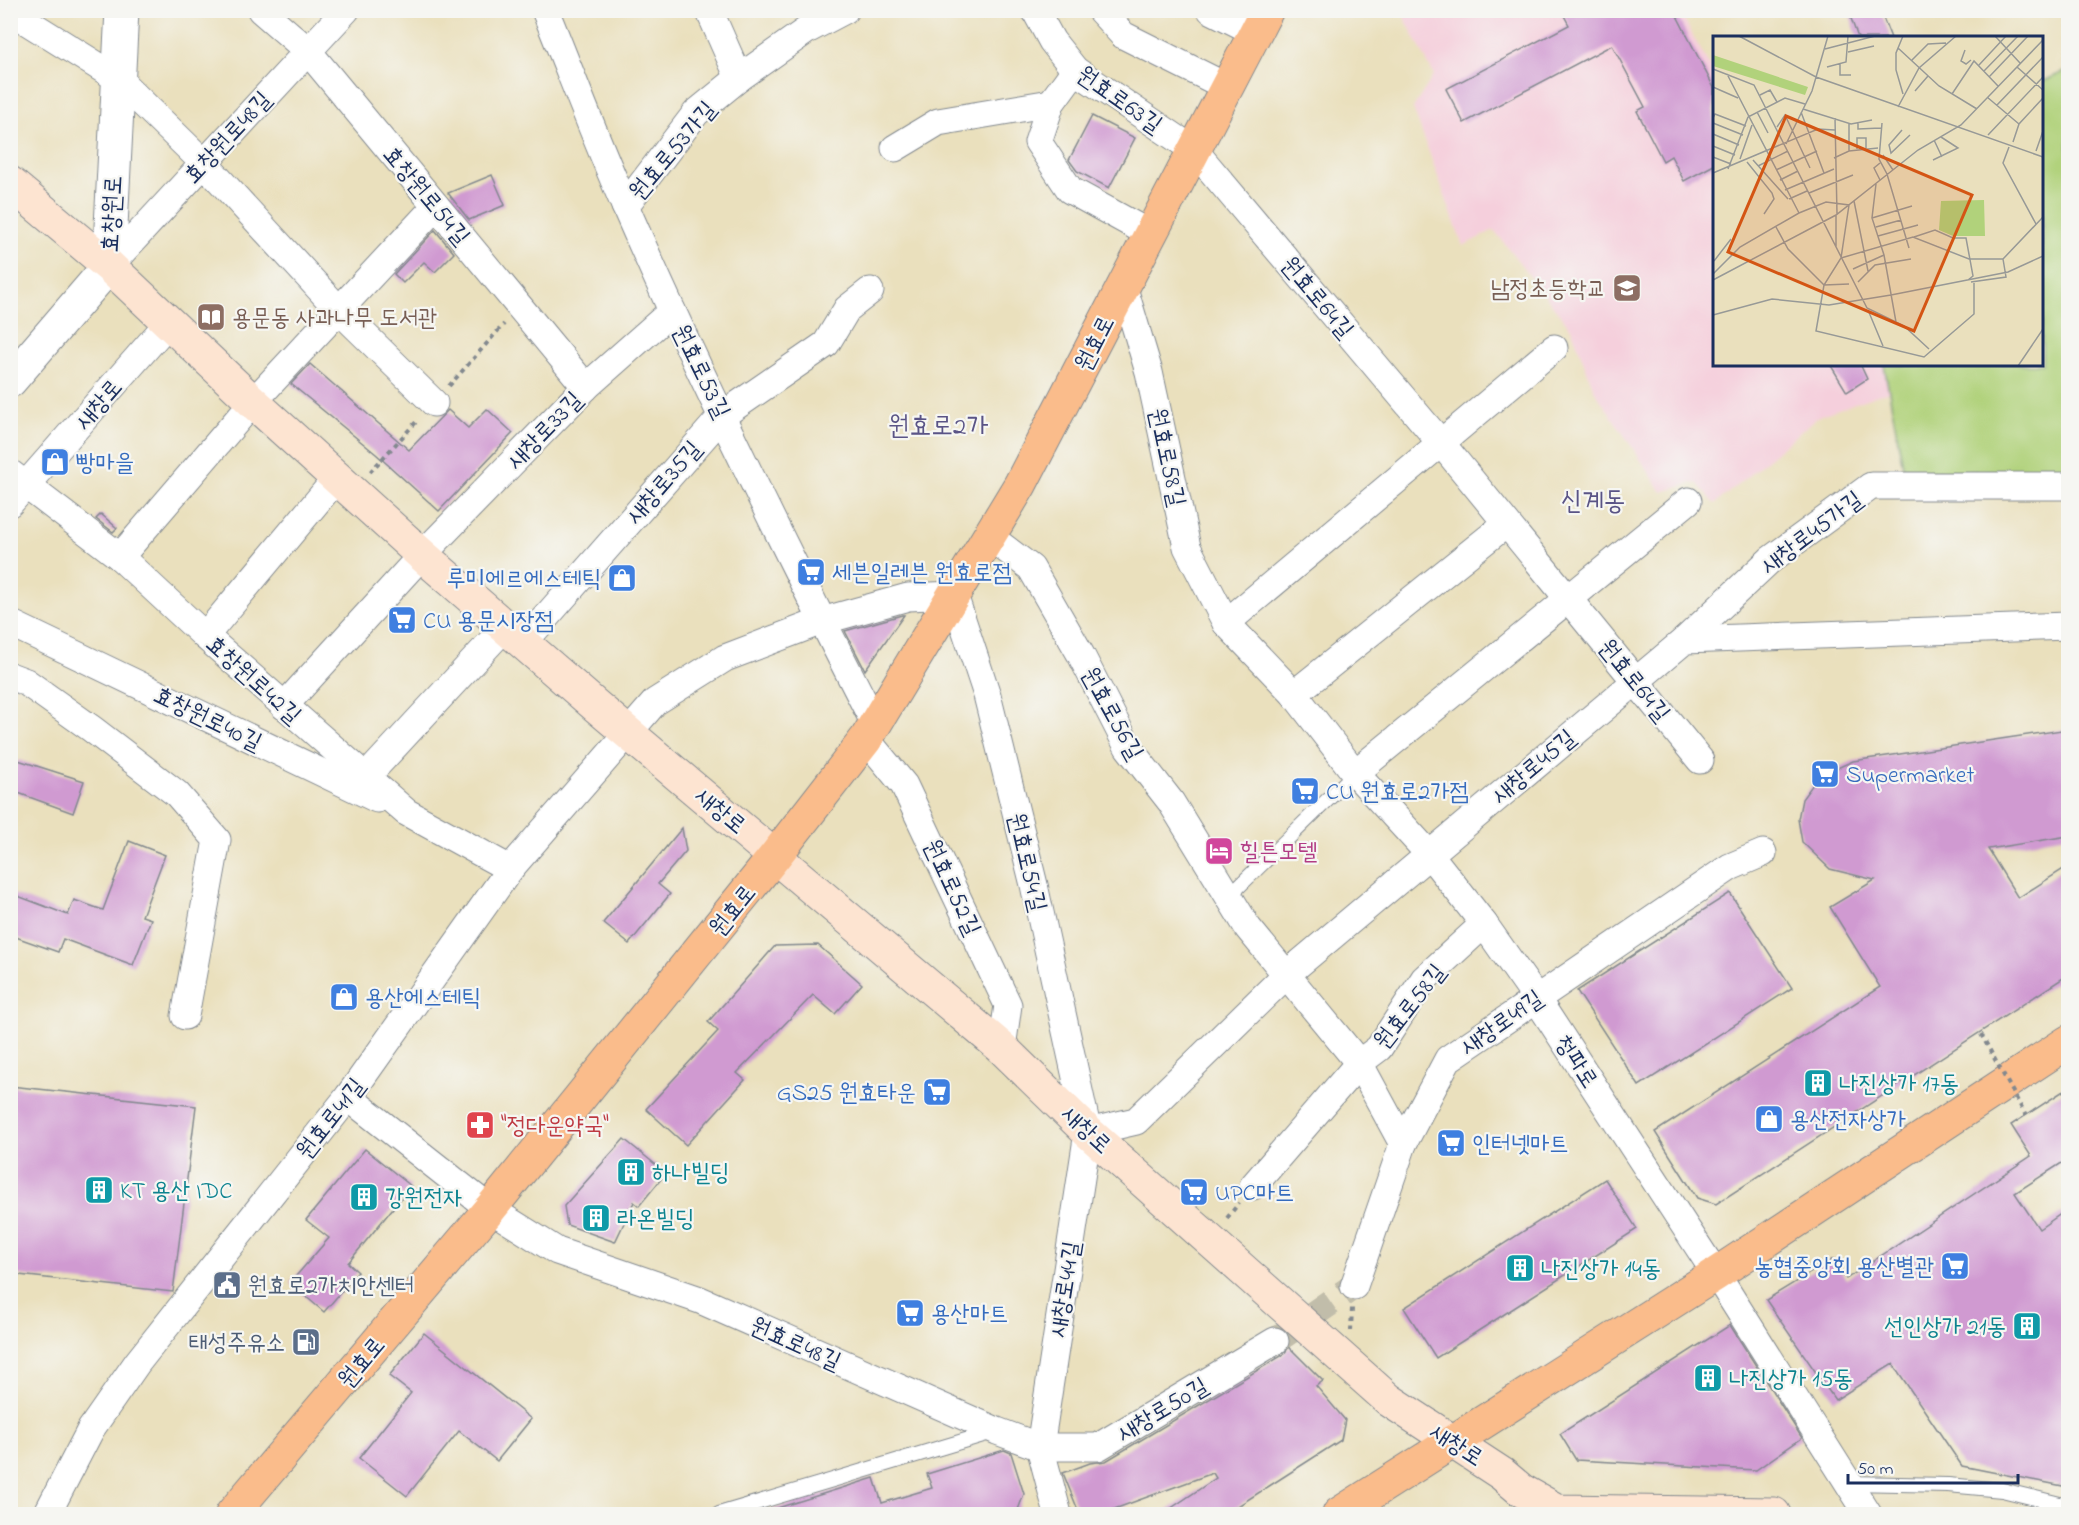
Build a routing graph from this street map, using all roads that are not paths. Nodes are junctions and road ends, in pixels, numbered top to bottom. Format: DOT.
graph roads {
  1 [pos="122,10"];
  2 [pos="261,10"];
  3 [pos="346,10"];
  4 [pos="545,10"];
  5 [pos="709,10"];
  6 [pos="845,10"];
  7 [pos="1100,10"];
  8 [pos="1211,10"];
  9 [pos="10,11"];
  10 [pos="1041,14"];
  11 [pos="803,20"];
  12 [pos="1261,22"];
  13 [pos="307,50"];
  14 [pos="1075,70"];
  15 [pos="117,78"];
  16 [pos="739,78"];
  17 [pos="1227,87"];
  18 [pos="1051,103"];
  19 [pos="895,148"];
  20 [pos="1194,150"];
  21 [pos="204,163"];
  22 [pos="10,183"];
  23 [pos="436,206"];
  24 [pos="625,206"];
  25 [pos="1150,234"];
  26 [pos="109,266"];
  27 [pos="1123,285"];
  28 [pos="870,291"];
  29 [pos="339,310"];
  30 [pos="672,311"];
  31 [pos="169,322"];
  32 [pos="1554,348"];
  33 [pos="10,381"];
  34 [pos="586,387"];
  35 [pos="253,402"];
  36 [pos="434,403"];
  37 [pos="723,415"];
  38 [pos="1441,443"];
  39 [pos="336,479"];
  40 [pos="2068,486"];
  41 [pos="16,487"];
  42 [pos="1688,501"];
  43 [pos="1506,524"];
  44 [pos="990,537"];
  45 [pos="422,555"];
  46 [pos="120,557"];
  47 [pos="954,596"];
  48 [pos="1570,600"];
  49 [pos="822,621"];
  50 [pos="10,623"];
  51 [pos="1226,623"];
  52 [pos="2068,626"];
  53 [pos="514,634"];
  54 [pos="205,636"];
  55 [pos="1685,640"];
  56 [pos="10,676"];
  57 [pos="1635,680"];
  58 [pos="1294,694"];
  59 [pos="284,706"];
  60 [pos="871,731"];
  61 [pos="628,732"];
  62 [pos="1700,760"];
  63 [pos="1356,773"];
  64 [pos="366,777"];
  65 [pos="406,812"];
  66 [pos="1763,853"];
  67 [pos="1430,855"];
  68 [pos="775,856"];
  69 [pos="510,869"];
  70 [pos="1229,897"];
  71 [pos="1484,924"];
  72 [pos="1287,974"];
  73 [pos="1536,998"];
  74 [pos="185,1016"];
  75 [pos="2068,1042"];
  76 [pos="1002,1048"];
  77 [pos="1359,1063"];
  78 [pos="348,1097"];
  79 [pos="1089,1132"];
  80 [pos="1403,1144"];
  81 [pos="1253,1186"];
  82 [pos="490,1209"];
  83 [pos="1716,1274"];
  84 [pos="1354,1286"];
  85 [pos="1275,1341"];
  86 [pos="996,1431"];
  87 [pos="1452,1440"];
  88 [pos="1040,1447"];
  89 [pos="1849,1483"];
  90 [pos="2068,1506"];
  91 [pos="1560,1513"];
  92 [pos="1773,1514"];
  93 [pos="47,1515"];
  94 [pos="232,1515"];
  95 [pos="720,1515"];
  96 [pos="1059,1515"];
  97 [pos="1339,1515"];
  98 [pos="1868,1515"];
  1 -- 15 [label="street, 효창원로"];
  2 -- 13 [label="street, 효창원로54길"];
  3 -- 13 [label="street, 효창원로48길"];
  4 -- 24 [label="street, 원효로53길"];
  5 -- 16 [label="street"];
  6 -- 11 [label="street, 원효로53가길"];
  7 -- 17 [label="street"];
  8 -- 12 [label="street"];
  9 -- 15 [label="street"];
  10 -- 14 [label="street, 원효로63길"];
  11 -- 16 [label="street, 원효로53가길"];
  12 -- 17 [label="main road, 원효로"];
  13 -- 21 [label="street, 효창원로48길"];
  13 -- 23 [label="street, 효창원로54길"];
  14 -- 18 [label="street"];
  14 -- 20 [label="street, 원효로63길"];
  15 -- 21 [label="street"];
  15 -- 26 [label="street, 효창원로"];
  16 -- 24 [label="street, 원효로53가길"];
  17 -- 20 [label="main road, 원효로"];
  18 -- 19 [label="street"];
  18 -- 25 [label="street"];
  20 -- 25 [label="main road, 원효로"];
  20 -- 38 [label="street, 원효로64길"];
  21 -- 26 [label="street, 효창원로48길"];
  21 -- 29 [label="street"];
  22 -- 26 [label="main road, 새창로"];
  23 -- 29 [label="street"];
  23 -- 34 [label="street, 효창원로54길"];
  24 -- 30 [label="street, 원효로53길"];
  25 -- 27 [label="main road, 원효로"];
  26 -- 31 [label="main road, 새창로"];
  26 -- 33 [label="street, 효창원로"];
  27 -- 44 [label="main road, 원효로"];
  27 -- 51 [label="street, 원효로58길"];
  28 -- 37 [label="street, 새창로35길"];
  29 -- 35 [label="street"];
  29 -- 36 [label="street"];
  30 -- 34 [label="street, 새창로33길"];
  30 -- 37 [label="street, 원효로53길"];
  31 -- 35 [label="main road, 새창로"];
  31 -- 41 [label="street, 새창로"];
  32 -- 38 [label="street"];
  34 -- 45 [label="street, 새창로33길"];
  35 -- 39 [label="main road, 새창로"];
  35 -- 46 [label="street"];
  37 -- 49 [label="street, 원효로53길"];
  37 -- 53 [label="street, 새창로35길"];
  38 -- 43 [label="street, 원효로64길"];
  38 -- 51 [label="street"];
  39 -- 45 [label="main road, 새창로"];
  39 -- 54 [label="street"];
  40 -- 55 [label="street, 새창로45가길"];
  41 -- 46 [label="street, 효창원로42길"];
  42 -- 48 [label="street"];
  43 -- 48 [label="street, 원효로64길"];
  43 -- 58 [label="street"];
  44 -- 47 [label="main road, 원효로"];
  44 -- 70 [label="street, 원효로56길"];
  45 -- 53 [label="main road, 새창로"];
  45 -- 59 [label="street"];
  46 -- 54 [label="street, 효창원로42길"];
  47 -- 49 [label="street"];
  47 -- 60 [label="main road, 원효로"];
  47 -- 79 [label="street, 원효로54길"];
  48 -- 57 [label="street, 원효로64길"];
  48 -- 63 [label="street"];
  49 -- 60 [label="street, 원효로53길"];
  49 -- 61 [label="street"];
  50 -- 65 [label="street, 효창원로40길"];
  51 -- 58 [label="street, 원효로58길"];
  52 -- 55 [label="street"];
  53 -- 61 [label="main road, 새창로"];
  53 -- 64 [label="street"];
  54 -- 59 [label="street, 효창원로42길"];
  55 -- 57 [label="street, 새창로45길"];
  56 -- 74 [label="street"];
  57 -- 62 [label="street, 원효로64길"];
  57 -- 67 [label="street, 새창로45길"];
  58 -- 63 [label="street, 원효로58길"];
  59 -- 64 [label="street, 효창원로42길"];
  60 -- 68 [label="main road, 원효로"];
  60 -- 76 [label="street, 원효로52길"];
  61 -- 68 [label="main road, 새창로"];
  61 -- 69 [label="street, 원효로41길"];
  63 -- 67 [label="street, 원효로58길"];
  63 -- 70 [label="lane"];
  64 -- 65 [label="street, 효창원로42길"];
  65 -- 69 [label="street, 효창원로42길"];
  66 -- 73 [label="street, 새창로49길"];
  67 -- 71 [label="street, 청파로"];
  67 -- 72 [label="street, 새창로45길"];
  68 -- 76 [label="main road, 새창로"];
  68 -- 82 [label="main road, 원효로"];
  69 -- 78 [label="street, 원효로41길"];
  70 -- 72 [label="street, 원효로56길"];
  71 -- 73 [label="street, 청파로"];
  71 -- 77 [label="street, 원효로58길"];
  72 -- 77 [label="street, 원효로56길"];
  72 -- 79 [label="street, 새창로45길"];
  73 -- 80 [label="street, 새창로49길"];
  73 -- 83 [label="street, 청파로"];
  75 -- 83 [label="main road"];
  76 -- 79 [label="main road, 새창로"];
  77 -- 80 [label="street, 원효로56길"];
  77 -- 81 [label="street"];
  78 -- 82 [label="street"];
  78 -- 93 [label="street, 원효로41길"];
  79 -- 87 [label="main road, 새창로"];
  79 -- 88 [label="street, 새창로44길"];
  80 -- 84 [label="street, 새창로49길"];
  82 -- 86 [label="street, 원효로48길"];
  82 -- 94 [label="main road, 원효로"];
  83 -- 87 [label="main road"];
  83 -- 89 [label="street, 청파로"];
  85 -- 88 [label="street, 새창로50길"];
  86 -- 88 [label="street, 원효로48길"];
  86 -- 95 [label="lane"];
  87 -- 91 [label="main road, 새창로"];
  87 -- 97 [label="main road"];
  88 -- 96 [label="street"];
  89 -- 90 [label="lane"];
  89 -- 98 [label="street, 청파로"];
  91 -- 92 [label="main road, 새창로"];
}
